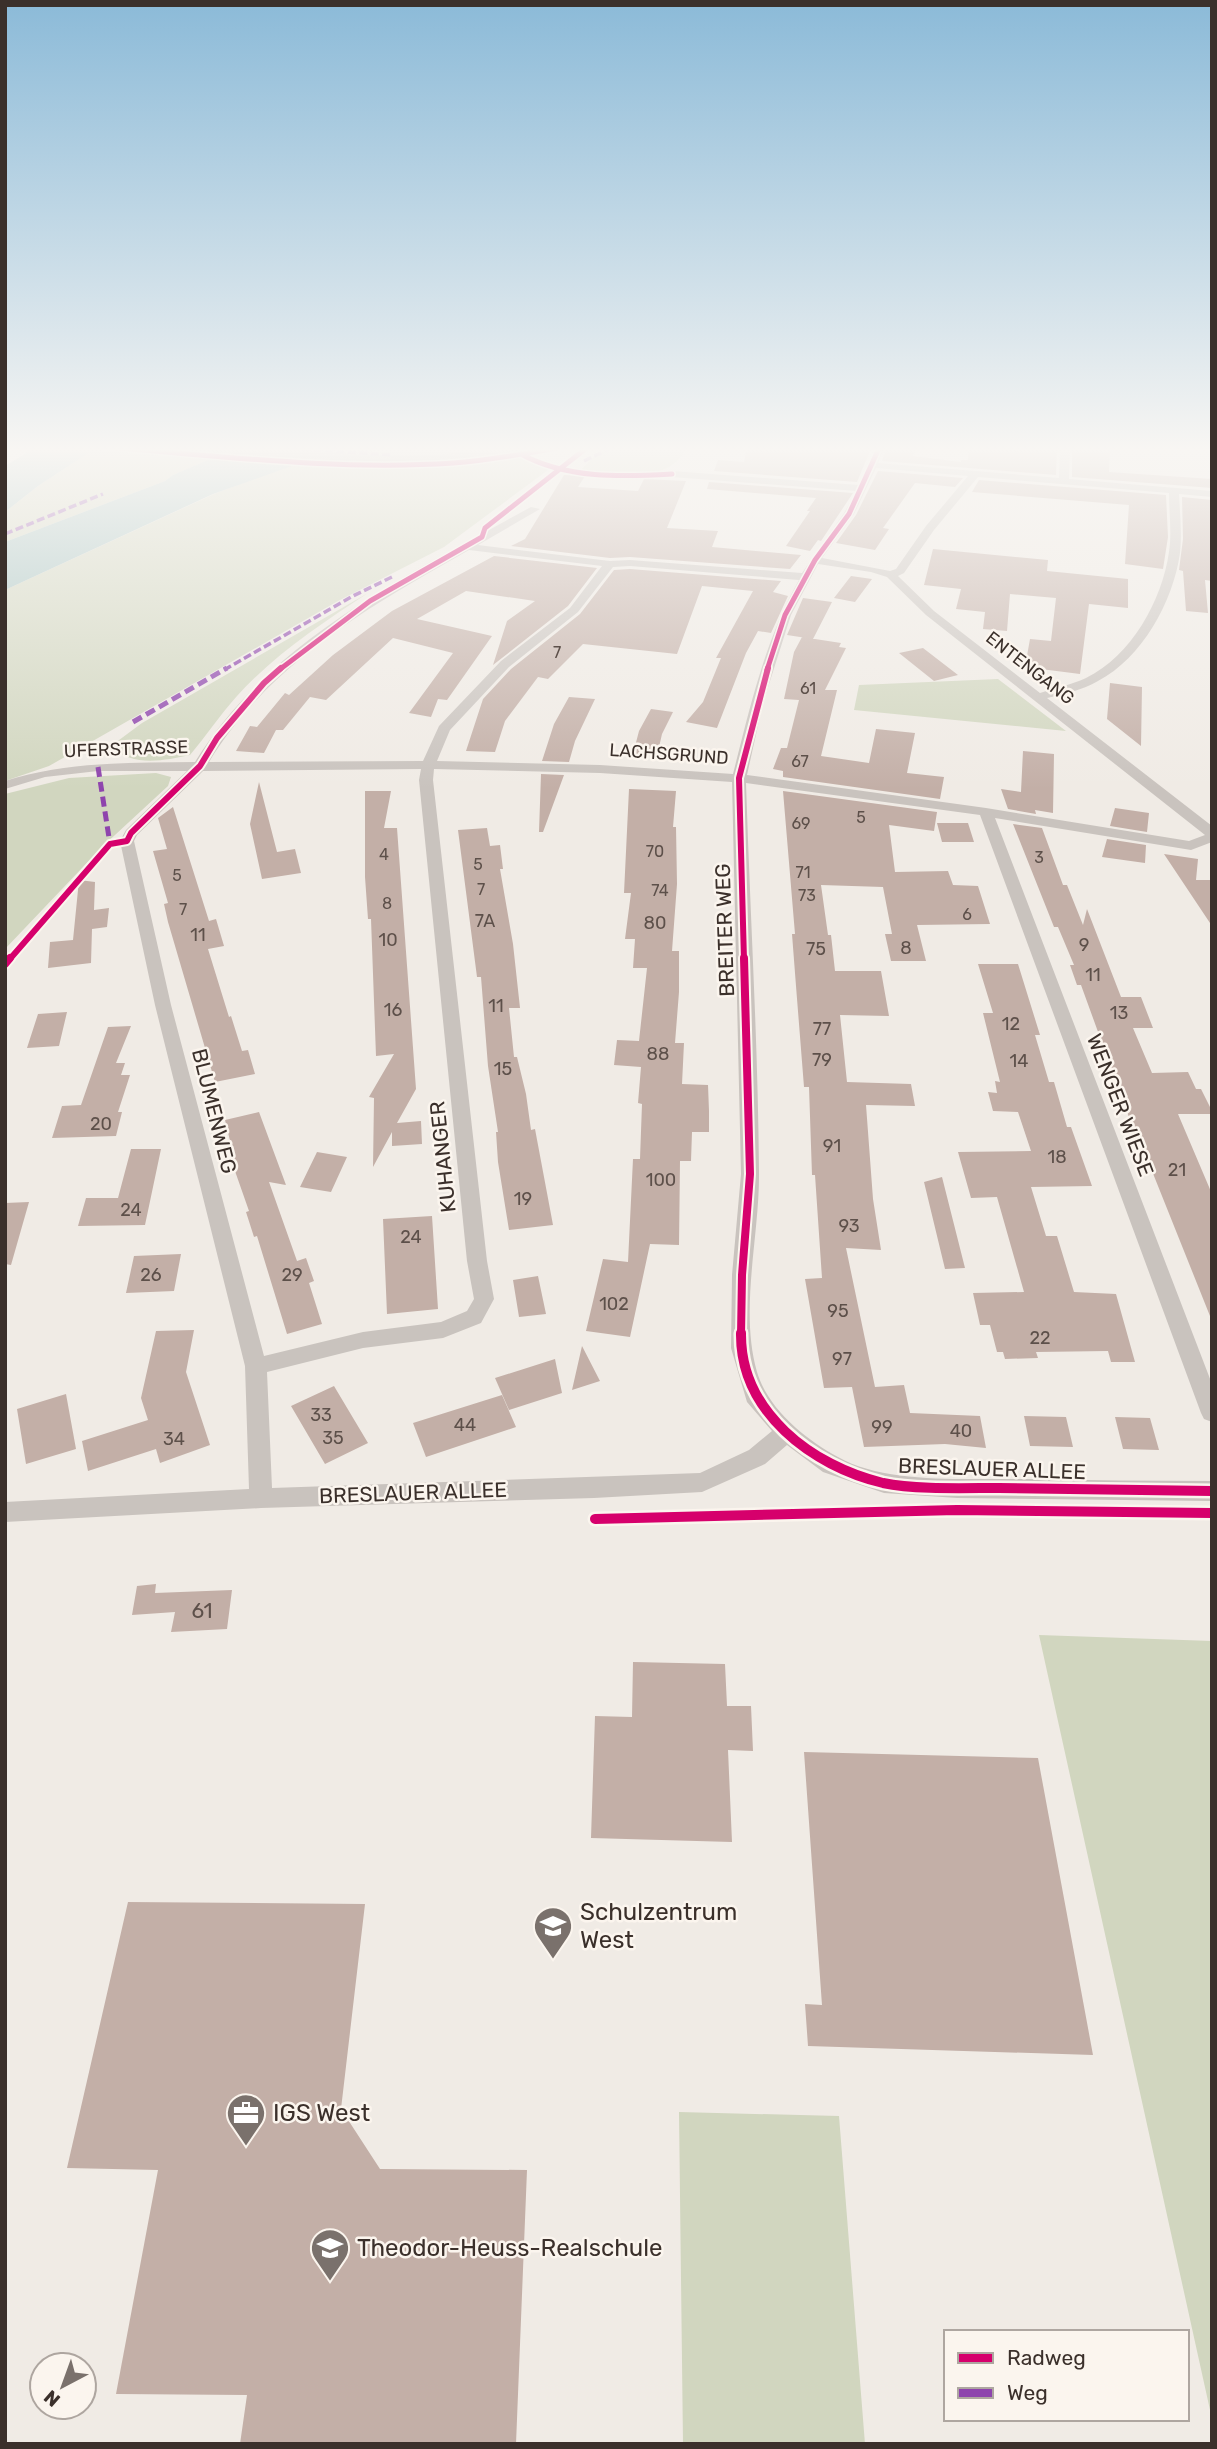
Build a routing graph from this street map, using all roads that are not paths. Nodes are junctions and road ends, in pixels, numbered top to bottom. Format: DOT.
graph roads {
  1 [pos="444,560"];
  2 [pos="579,560"];
  3 [pos="815,560"];
  4 [pos="817,560"];
  5 [pos="907,560"];
  6 [pos="1174,560"];
  7 [pos="610,564"];
  8 [pos="891,575"];
  9 [pos="805,578"];
  10 [pos="1038,697"];
  11 [pos="200,766"];
  12 [pos="428,766"];
  13 [pos="739,778"];
  14 [pos="5,785"];
  15 [pos="986,812"];
  16 [pos="1212,835"];
  17 [pos="256,1366"];
  18 [pos="1212,1413"];
  19 [pos="786,1432"];
  20 [pos="1212,1492"];
  21 [pos="261,1498"];
  22 [pos="5,1512"];
  1 -- 11 [label="street, UFERSTRASSE"];
  2 -- 7 [label="street"];
  3 -- 9 [label="street, BREITER WEG"];
  4 -- 8 [label="street"];
  5 -- 8 [label="street"];
  6 -- 10 [label="street"];
  7 -- 9 [label="street"];
  7 -- 12 [label="street"];
  8 -- 10 [label="street, ENTENGANG"];
  9 -- 13 [label="street, BREITER WEG"];
  10 -- 16 [label="street, ENTENGANG"];
  11 -- 12 [label="street, LACHSGRUND"];
  11 -- 14 [label="street, UFERSTRASSE"];
  11 -- 17 [label="street, BLUMENWEG"];
  12 -- 13 [label="street, LACHSGRUND"];
  12 -- 17 [label="street, KUHANGER"];
  13 -- 15 [label="street, LACHSGRUND"];
  13 -- 19 [label="street, BREITER WEG"];
  15 -- 16 [label="street, LACHSGRUND"];
  15 -- 18 [label="street, WENGER WIESE"];
  17 -- 21 [label="street, BLUMENWEG"];
  19 -- 20 [label="street, BRESLAUER ALLEE"];
  19 -- 21 [label="street, BRESLAUER ALLEE"];
  21 -- 22 [label="street, BRESLAUER ALLEE"];
}
